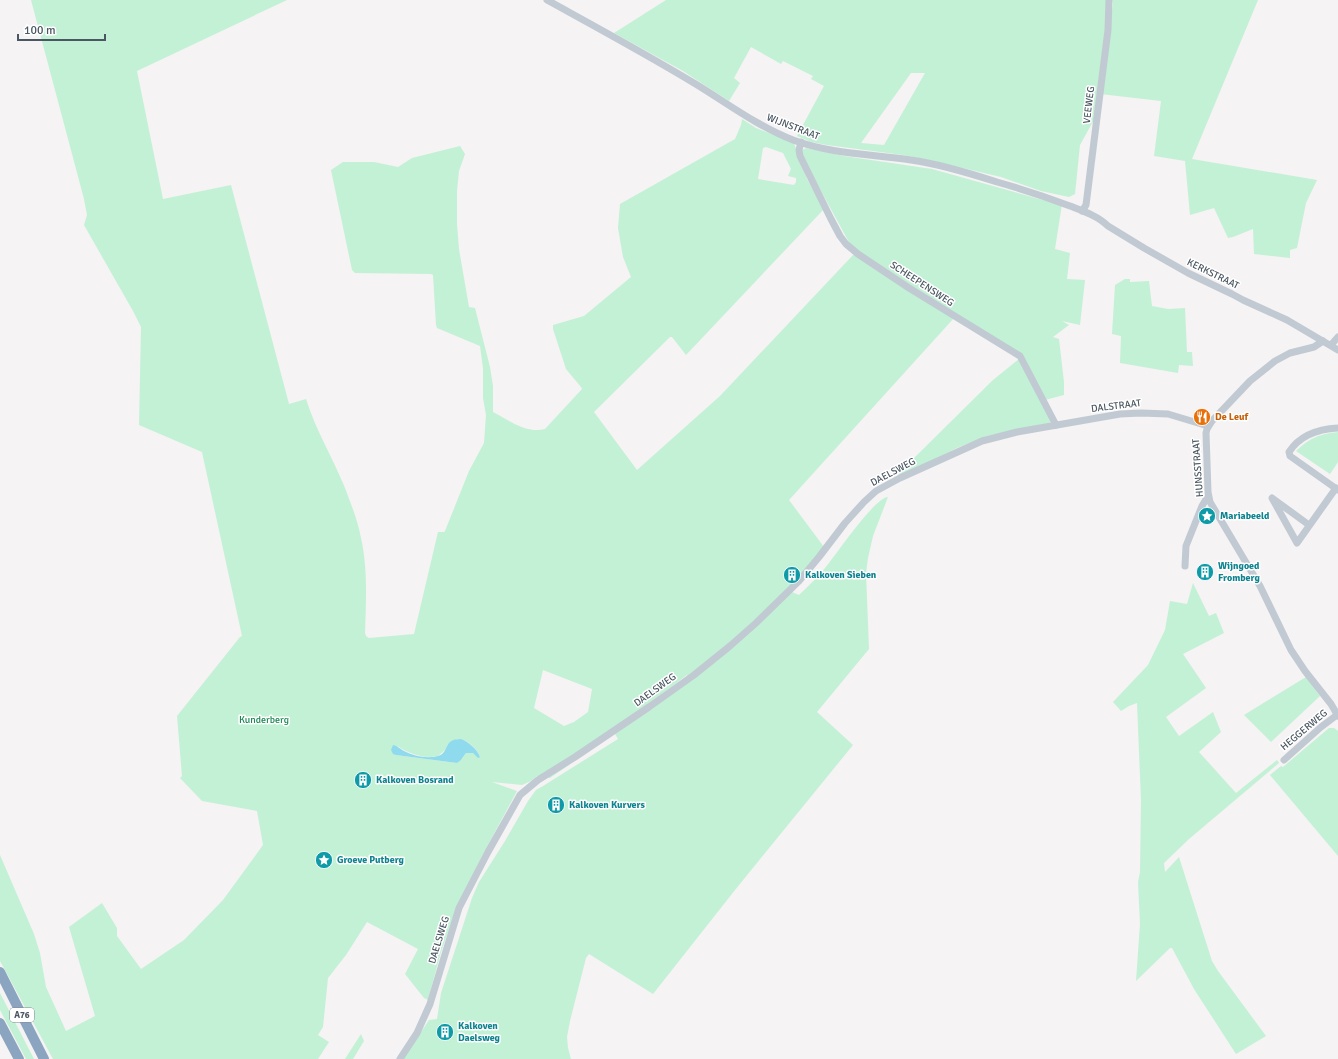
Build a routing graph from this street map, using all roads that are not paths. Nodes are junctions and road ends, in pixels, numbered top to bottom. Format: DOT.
graph roads {
  1 [pos="547,0"];
  2 [pos="1109,0"];
  3 [pos="801,142"];
  4 [pos="1082,211"];
  5 [pos="1338,337"];
  6 [pos="1323,340"];
  7 [pos="1331,345"];
  8 [pos="1338,350"];
  9 [pos="1056,425"];
  10 [pos="1208,426"];
  11 [pos="1338,428"];
  12 [pos="1026,430"];
  13 [pos="1337,489"];
  14 [pos="1208,496"];
  15 [pos="1309,525"];
  16 [pos="1185,566"];
  17 [pos="1338,716"];
  18 [pos="1284,760"];
  19 [pos="0,972"];
  20 [pos="0,1023"];
  21 [pos="19,1059"];
  22 [pos="44,1059"];
  23 [pos="400,1059"];
  1 -- 3 [label="street, WIJNSTRAAT"];
  2 -- 4 [label="street, VEEWEG"];
  3 -- 4 [label="street, WIJNSTRAAT"];
  3 -- 9 [label="street, SCHEEPENSWEG"];
  4 -- 6 [label="street, KERKSTRAAT"];
  5 -- 7 [label="street"];
  6 -- 7 [label="street, KERKSTRAAT"];
  6 -- 10 [label="street, HUNSSTRAAT"];
  7 -- 8 [label="street, KERKSTRAAT"];
  9 -- 10 [label="street, DALSTRAAT"];
  9 -- 12 [label="street, DALSTRAAT"];
  10 -- 14 [label="street, HUNSSTRAAT"];
  11 -- 13 [label="street"];
  12 -- 23 [label="street, DAELSWEG"];
  13 -- 15 [label="street"];
  14 -- 16 [label="street"];
  14 -- 17 [label="street, HUNSSTRAAT"];
  15 -- 15 [label="street"];
  17 -- 18 [label="street, HEGGERWEG"];
  19 -- 22 [label="highway, A76"];
  20 -- 21 [label="highway, A76"];
}
